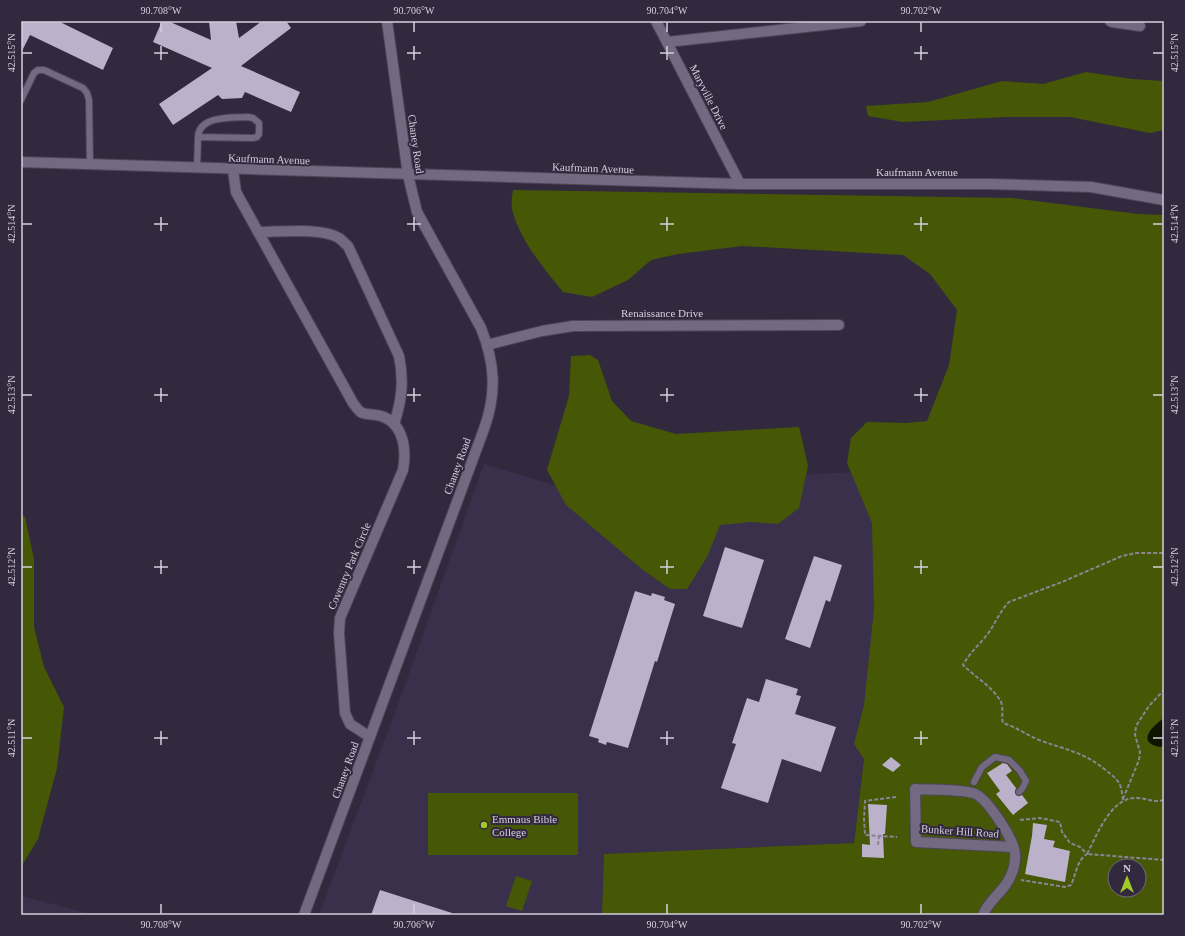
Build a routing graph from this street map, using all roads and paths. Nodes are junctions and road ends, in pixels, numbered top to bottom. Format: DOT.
graph roads {
  1 [pos="387,21"];
  2 [pos="656,21"];
  3 [pos="861,21"];
  4 [pos="1110,21"];
  5 [pos="1140,26"];
  6 [pos="667,42"];
  7 [pos="21,100"];
  8 [pos="198,136"];
  9 [pos="21,162"];
  10 [pos="90,165"];
  11 [pos="197,168"];
  12 [pos="233,170"];
  13 [pos="408,175"];
  14 [pos="740,184"];
  15 [pos="1164,200"];
  16 [pos="258,232"];
  17 [pos="839,326"];
  18 [pos="488,345"];
  19 [pos="394,424"];
  20 [pos="1164,553"];
  21 [pos="1164,690"];
  22 [pos="370,738"];
  23 [pos="974,782"];
  24 [pos="1019,792"];
  25 [pos="896,797"];
  26 [pos="1123,800"];
  27 [pos="1164,800"];
  28 [pos="1020,820"];
  29 [pos="879,836"];
  30 [pos="897,837"];
  31 [pos="878,845"];
  32 [pos="1013,847"];
  33 [pos="1087,854"];
  34 [pos="1164,860"];
  35 [pos="1021,880"];
  36 [pos="304,915"];
  37 [pos="983,915"];
  1 -- 13 [label="street, Chaney Road"];
  2 -- 6 [label="street, Maryville Drive"];
  3 -- 6 [label="street"];
  4 -- 5 [label="street"];
  6 -- 14 [label="street, Maryville Drive"];
  7 -- 10 [label="lane"];
  8 -- 8 [label="lane"];
  8 -- 11 [label="lane"];
  9 -- 10 [label="street, Kaufmann Avenue"];
  10 -- 11 [label="street, Kaufmann Avenue"];
  11 -- 12 [label="street, Kaufmann Avenue"];
  12 -- 13 [label="street, Kaufmann Avenue"];
  12 -- 16 [label="street"];
  13 -- 14 [label="street, Kaufmann Avenue"];
  13 -- 18 [label="street, Chaney Road"];
  14 -- 15 [label="street, Kaufmann Avenue"];
  16 -- 19 [label="street"];
  16 -- 19 [label="street"];
  17 -- 18 [label="street, Renaissance Drive"];
  18 -- 22 [label="street, Chaney Road"];
  19 -- 22 [label="street, Coventry Park Circle"];
  20 -- 26 [label="path"];
  21 -- 26 [label="path"];
  22 -- 36 [label="street, Chaney Road"];
  23 -- 24 [label="lane"];
  25 -- 29 [label="path"];
  26 -- 27 [label="path"];
  26 -- 33 [label="path"];
  28 -- 33 [label="path"];
  29 -- 30 [label="path"];
  29 -- 31 [label="path"];
  32 -- 32 [label="street, Bunker Hill Road"];
  32 -- 37 [label="street, Bunker Hill Road"];
  33 -- 34 [label="path"];
  33 -- 35 [label="path"];
}
